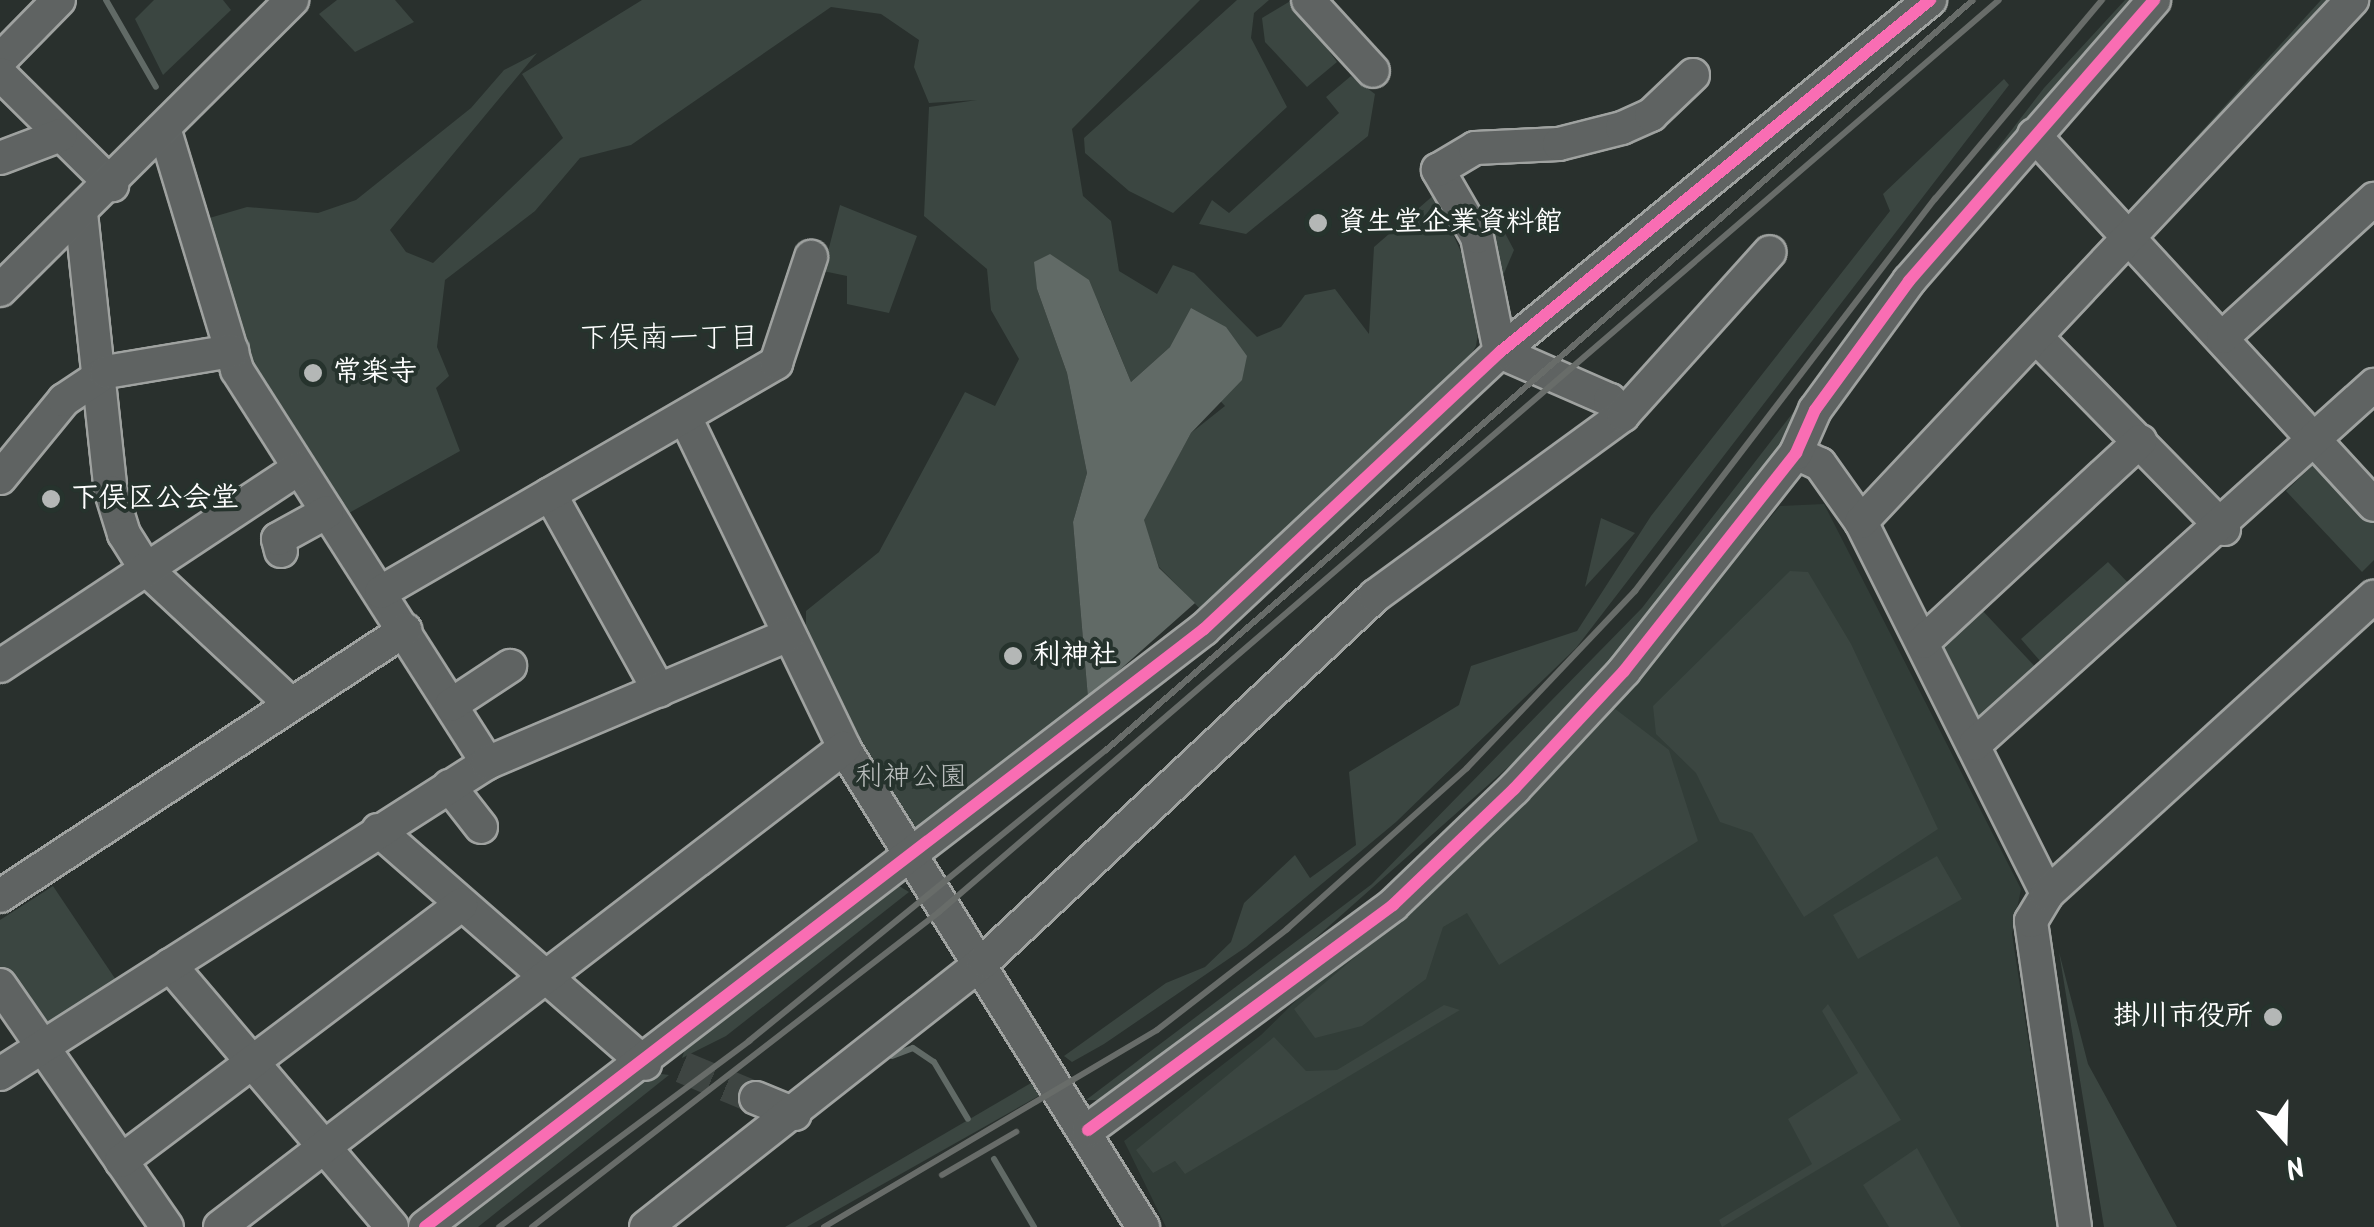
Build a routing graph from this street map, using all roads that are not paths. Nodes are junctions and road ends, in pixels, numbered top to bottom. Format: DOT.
graph roads {
  1 [pos="59,0"];
  2 [pos="292,0"];
  3 [pos="1308,0"];
  4 [pos="1930,0"];
  5 [pos="2154,0"];
  6 [pos="2352,0"];
  7 [pos="0,60"];
  8 [pos="1373,71"];
  9 [pos="0,74"];
  10 [pos="1693,75"];
  11 [pos="165,132"];
  12 [pos="62,135"];
  13 [pos="2034,135"];
  14 [pos="0,158"];
  15 [pos="112,186"];
  16 [pos="2374,199"];
  17 [pos="82,213"];
  18 [pos="2130,239"];
  19 [pos="1770,252"];
  20 [pos="811,258"];
  21 [pos="0,290"];
  22 [pos="2222,337"];
  23 [pos="2038,339"];
  24 [pos="232,351"];
  25 [pos="1500,352"];
  26 [pos="106,372"];
  27 [pos="2374,386"];
  28 [pos="1623,414"];
  29 [pos="686,419"];
  30 [pos="2314,438"];
  31 [pos="2140,441"];
  32 [pos="1796,453"];
  33 [pos="298,469"];
  34 [pos="0,478"];
  35 [pos="550,494"];
  36 [pos="2374,505"];
  37 [pos="327,512"];
  38 [pos="1862,522"];
  39 [pos="2224,529"];
  40 [pos="281,551"];
  41 [pos="146,569"];
  42 [pos="381,592"];
  43 [pos="2374,596"];
  44 [pos="404,630"];
  45 [pos="789,636"];
  46 [pos="1924,642"];
  47 [pos="0,666"];
  48 [pos="510,666"];
  49 [pos="658,691"];
  50 [pos="291,704"];
  51 [pos="452,705"];
  52 [pos="1975,744"];
  53 [pos="844,748"];
  54 [pos="487,763"];
  55 [pos="449,786"];
  56 [pos="481,827"];
  57 [pos="378,830"];
  58 [pos="910,857"];
  59 [pos="2048,894"];
  60 [pos="0,896"];
  61 [pos="461,905"];
  62 [pos="984,961"];
  63 [pos="170,966"];
  64 [pos="554,969"];
  65 [pos="0,985"];
  66 [pos="44,1048"];
  67 [pos="253,1062"];
  68 [pos="662,1062"];
  69 [pos="0,1074"];
  70 [pos="756,1098"];
  71 [pos="795,1114"];
  72 [pos="1088,1130"];
  73 [pos="328,1150"];
  74 [pos="121,1161"];
  75 [pos="167,1227"];
  76 [pos="220,1227"];
  77 [pos="392,1227"];
  78 [pos="425,1227"];
  79 [pos="646,1227"];
  80 [pos="1143,1227"];
  81 [pos="2076,1227"];
  1 -- 7 [label="street"];
  2 -- 11 [label="street"];
  3 -- 8 [label="street"];
  4 -- 25 [label="street"];
  5 -- 13 [label="street"];
  6 -- 18 [label="street"];
  9 -- 12 [label="street"];
  10 -- 25 [label="street"];
  11 -- 15 [label="street"];
  11 -- 24 [label="street"];
  12 -- 14 [label="street"];
  12 -- 15 [label="street"];
  13 -- 18 [label="street"];
  13 -- 32 [label="street"];
  15 -- 17 [label="street"];
  16 -- 22 [label="street"];
  17 -- 21 [label="street"];
  17 -- 26 [label="street"];
  18 -- 22 [label="street"];
  18 -- 23 [label="street"];
  19 -- 28 [label="street"];
  20 -- 29 [label="street"];
  22 -- 30 [label="street"];
  23 -- 31 [label="street"];
  23 -- 38 [label="street"];
  24 -- 26 [label="street"];
  24 -- 33 [label="street"];
  25 -- 28 [label="street"];
  25 -- 58 [label="street"];
  26 -- 34 [label="street"];
  26 -- 41 [label="street"];
  27 -- 30 [label="street"];
  28 -- 62 [label="street"];
  29 -- 35 [label="street"];
  29 -- 45 [label="street"];
  30 -- 36 [label="street"];
  30 -- 39 [label="street"];
  31 -- 39 [label="street"];
  31 -- 46 [label="street"];
  32 -- 38 [label="street"];
  32 -- 72 [label="street"];
  33 -- 37 [label="street"];
  33 -- 41 [label="street"];
  35 -- 42 [label="street"];
  35 -- 49 [label="street"];
  37 -- 40 [label="street"];
  37 -- 42 [label="street"];
  38 -- 46 [label="street"];
  39 -- 52 [label="street"];
  41 -- 47 [label="street"];
  41 -- 50 [label="street"];
  42 -- 44 [label="street"];
  43 -- 59 [label="street"];
  44 -- 50 [label="street"];
  44 -- 51 [label="street"];
  45 -- 49 [label="street"];
  45 -- 53 [label="street"];
  46 -- 52 [label="street"];
  48 -- 51 [label="street"];
  49 -- 54 [label="street"];
  50 -- 60 [label="street"];
  51 -- 54 [label="street"];
  52 -- 59 [label="street"];
  53 -- 58 [label="street"];
  53 -- 64 [label="street"];
  54 -- 55 [label="street"];
  55 -- 56 [label="street"];
  55 -- 57 [label="street"];
  57 -- 61 [label="street"];
  57 -- 63 [label="street"];
  58 -- 62 [label="street"];
  58 -- 68 [label="street"];
  59 -- 81 [label="street"];
  61 -- 64 [label="street"];
  61 -- 67 [label="street"];
  62 -- 71 [label="street"];
  62 -- 72 [label="street"];
  63 -- 66 [label="street"];
  63 -- 67 [label="street"];
  64 -- 68 [label="street"];
  64 -- 73 [label="street"];
  65 -- 66 [label="street"];
  66 -- 69 [label="street"];
  66 -- 74 [label="street"];
  67 -- 73 [label="street"];
  67 -- 74 [label="street"];
  68 -- 78 [label="street"];
  70 -- 71 [label="street"];
  71 -- 79 [label="street"];
  72 -- 80 [label="street"];
  73 -- 76 [label="street"];
  73 -- 77 [label="street"];
  74 -- 75 [label="street"];
}
